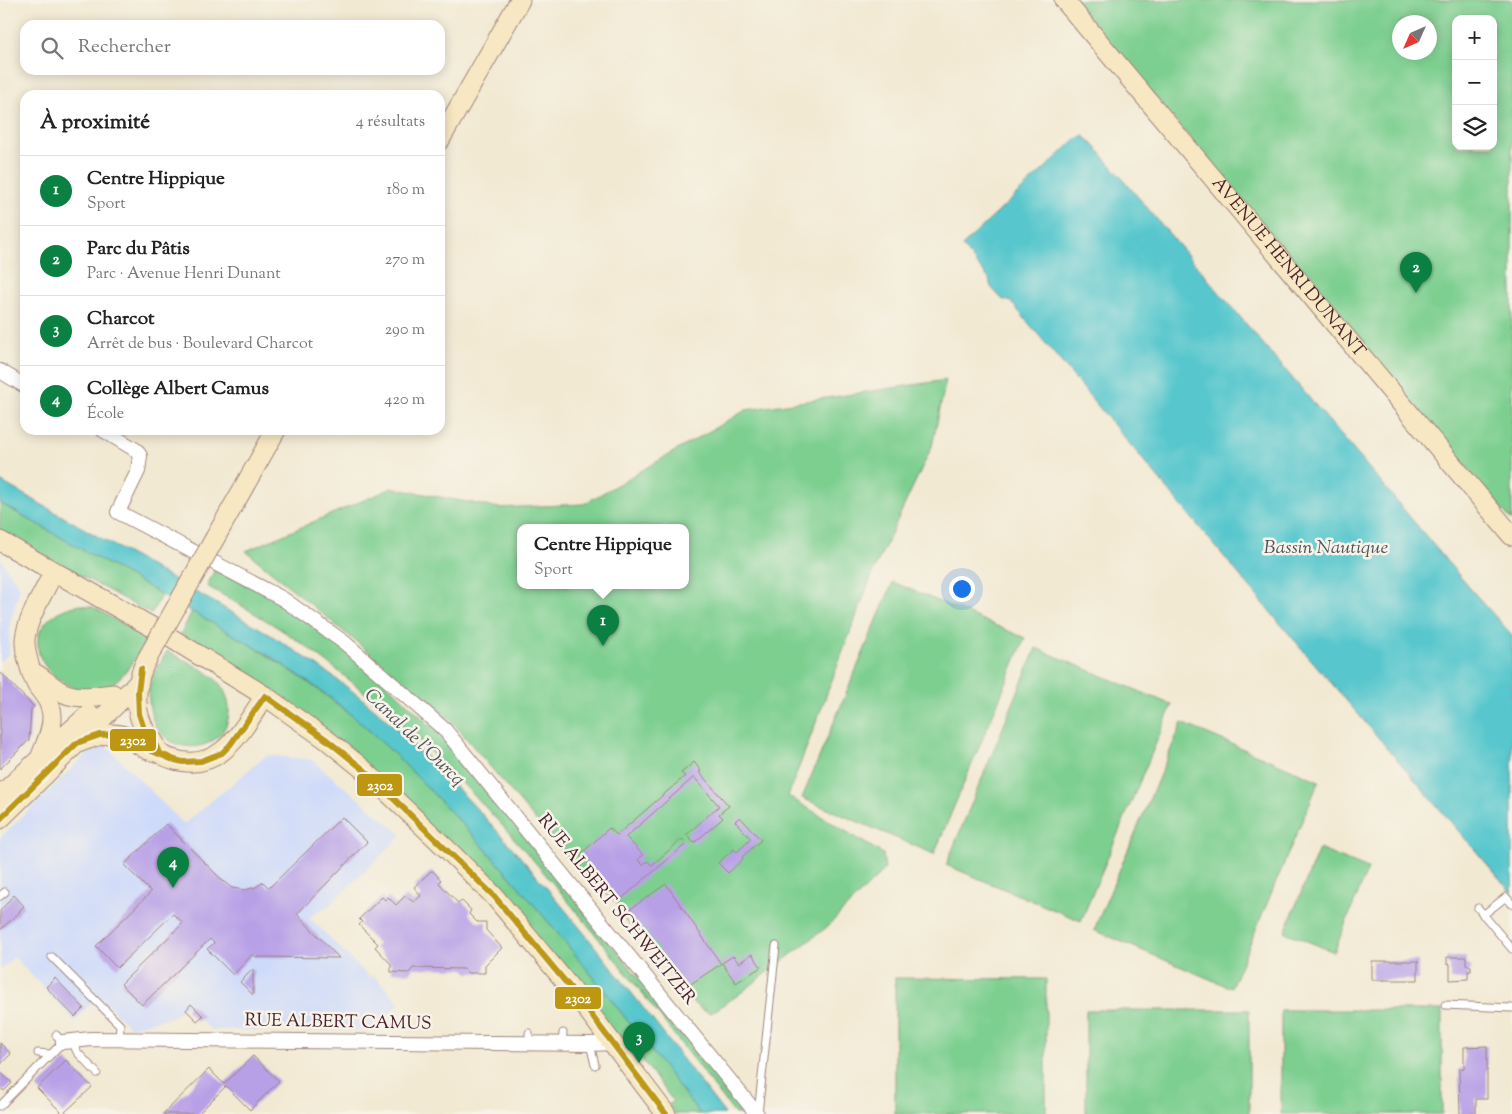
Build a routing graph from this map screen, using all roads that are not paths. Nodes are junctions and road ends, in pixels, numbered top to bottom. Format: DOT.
graph roads {
  1 [pos="520,0"];
  2 [pos="1064,0"];
  3 [pos="445,131"];
  4 [pos="0,372"];
  5 [pos="20,383"];
  6 [pos="111,435"];
  7 [pos="273,435"];
  8 [pos="1512,536"];
  9 [pos="0,540"];
  10 [pos="54,571"];
  11 [pos="142,670"];
  12 [pos="32,672"];
  13 [pos="113,694"];
  14 [pos="264,696"];
  15 [pos="77,743"];
  16 [pos="159,752"];
  17 [pos="41,756"];
  18 [pos="0,796"];
  19 [pos="0,819"];
  20 [pos="1512,904"];
  21 [pos="1478,908"];
  22 [pos="1483,915"];
  23 [pos="776,946"];
  24 [pos="1512,949"];
  25 [pos="52,957"];
  26 [pos="1445,1005"];
  27 [pos="1512,1008"];
  28 [pos="64,1039"];
  29 [pos="119,1040"];
  30 [pos="613,1043"];
  31 [pos="590,1044"];
  32 [pos="38,1053"];
  33 [pos="50,1054"];
  34 [pos="595,1065"];
  35 [pos="97,1073"];
  36 [pos="0,1106"];
  37 [pos="666,1114"];
  38 [pos="758,1114"];
  1 -- 3 [label="street"];
  2 -- 8 [label="street, AVENUE HENRI DUNANT"];
  4 -- 5 [label="street"];
  6 -- 38 [label="street, RUE ALBERT SCHWEITZER"];
  7 -- 11 [label="street, bridge"];
  9 -- 10 [label="street"];
  10 -- 12 [label="street"];
  10 -- 14 [label="street"];
  11 -- 13 [label="street"];
  11 -- 15 [label="street"];
  11 -- 16 [label="street"];
  12 -- 13 [label="street"];
  12 -- 17 [label="street"];
  13 -- 17 [label="street"];
  14 -- 16 [label="street"];
  14 -- 30 [label="street"];
  15 -- 16 [label="street"];
  15 -- 19 [label="street"];
  17 -- 18 [label="street"];
  20 -- 22 [label="lane"];
  21 -- 22 [label="lane"];
  22 -- 24 [label="lane"];
  23 -- 38 [label="lane"];
  25 -- 29 [label="lane"];
  26 -- 27 [label="lane"];
  28 -- 29 [label="street, RUE ALBERT CAMUS"];
  28 -- 33 [label="lane"];
  28 -- 35 [label="lane"];
  29 -- 31 [label="street, RUE ALBERT CAMUS"];
  30 -- 31 [label="street, RUE ALBERT CAMUS"];
  30 -- 37 [label="street"];
  31 -- 34 [label="lane"];
  32 -- 33 [label="lane"];
  33 -- 36 [label="lane"];
}
